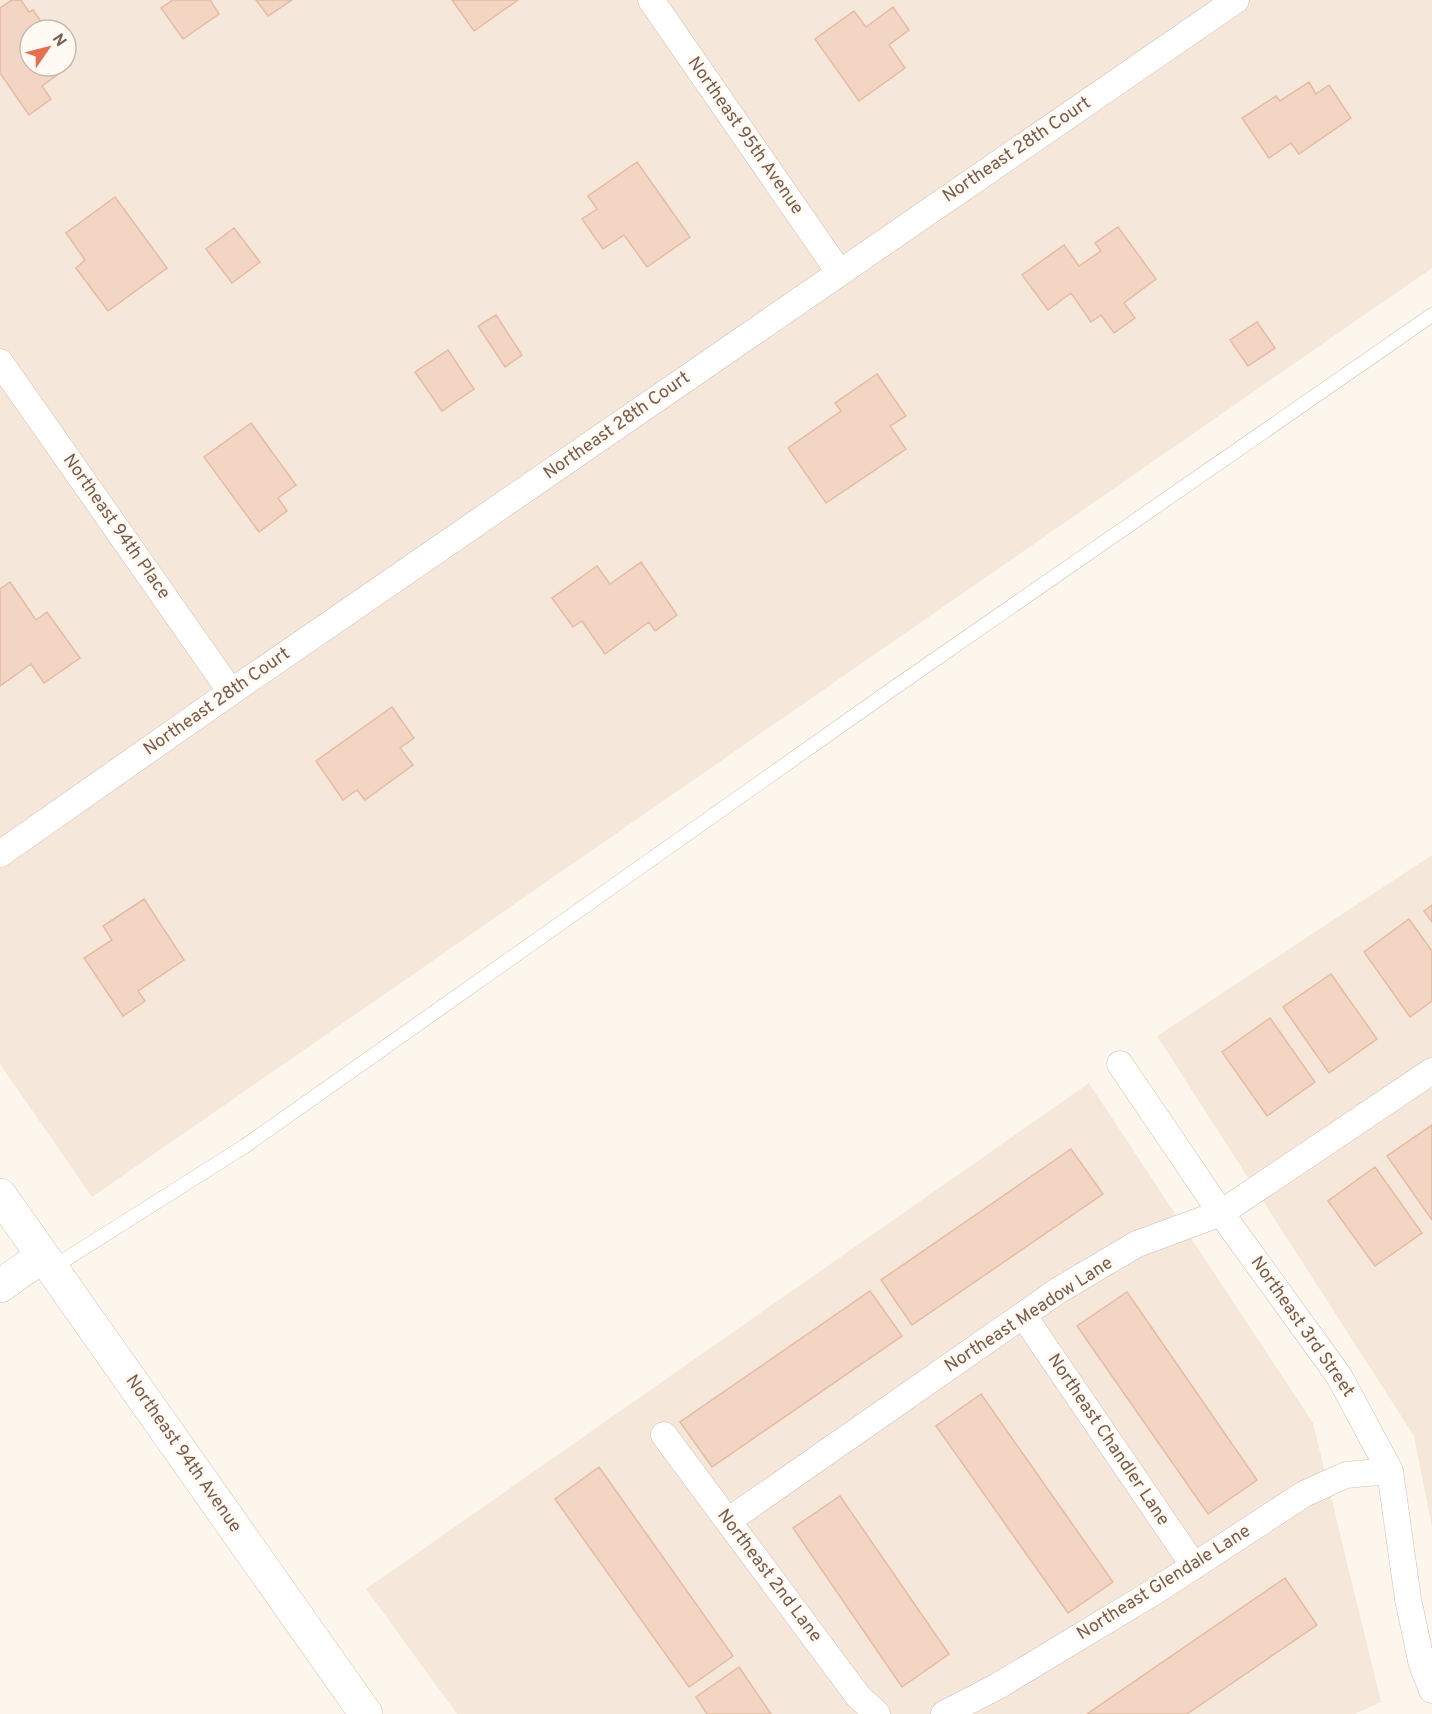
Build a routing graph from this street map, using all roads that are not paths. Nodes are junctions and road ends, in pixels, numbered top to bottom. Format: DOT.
graph roads {
  1 [pos="651,0"];
  2 [pos="1236,0"];
  3 [pos="839,272"];
  4 [pos="1432,315"];
  5 [pos="0,362"];
  6 [pos="231,692"];
  7 [pos="0,855"];
  8 [pos="1120,1064"];
  9 [pos="1432,1071"];
  10 [pos="0,1196"];
  11 [pos="1221,1213"];
  12 [pos="46,1263"];
  13 [pos="0,1286"];
  14 [pos="1023,1315"];
  15 [pos="664,1435"];
  16 [pos="1390,1471"];
  17 [pos="728,1521"];
  18 [pos="1194,1566"];
  19 [pos="1432,1689"];
  20 [pos="366,1714"];
  21 [pos="877,1714"];
  22 [pos="944,1714"];
  1 -- 3 [label="street, Northeast 95th Avenue"];
  2 -- 3 [label="street, Northeast 28th Court"];
  3 -- 6 [label="street, Northeast 28th Court"];
  4 -- 12 [label="lane"];
  5 -- 6 [label="street, Northeast 94th Place"];
  6 -- 7 [label="street, Northeast 28th Court"];
  8 -- 11 [label="street, Northeast 3rd Street"];
  9 -- 11 [label="street, Northeast Meadow Lane"];
  10 -- 12 [label="main road, Northeast 94th Avenue"];
  11 -- 14 [label="street, Northeast Meadow Lane"];
  11 -- 16 [label="street, Northeast 3rd Street"];
  12 -- 13 [label="main road"];
  12 -- 20 [label="main road, Northeast 94th Avenue"];
  14 -- 17 [label="street, Northeast Meadow Lane"];
  14 -- 18 [label="street, Northeast Chandler Lane"];
  15 -- 17 [label="street, Northeast 2nd Lane"];
  16 -- 18 [label="street, Northeast Glendale Lane"];
  16 -- 19 [label="street, Northeast 3rd Street"];
  17 -- 21 [label="street, Northeast 2nd Lane"];
  18 -- 22 [label="street, Northeast Glendale Lane"];
}
